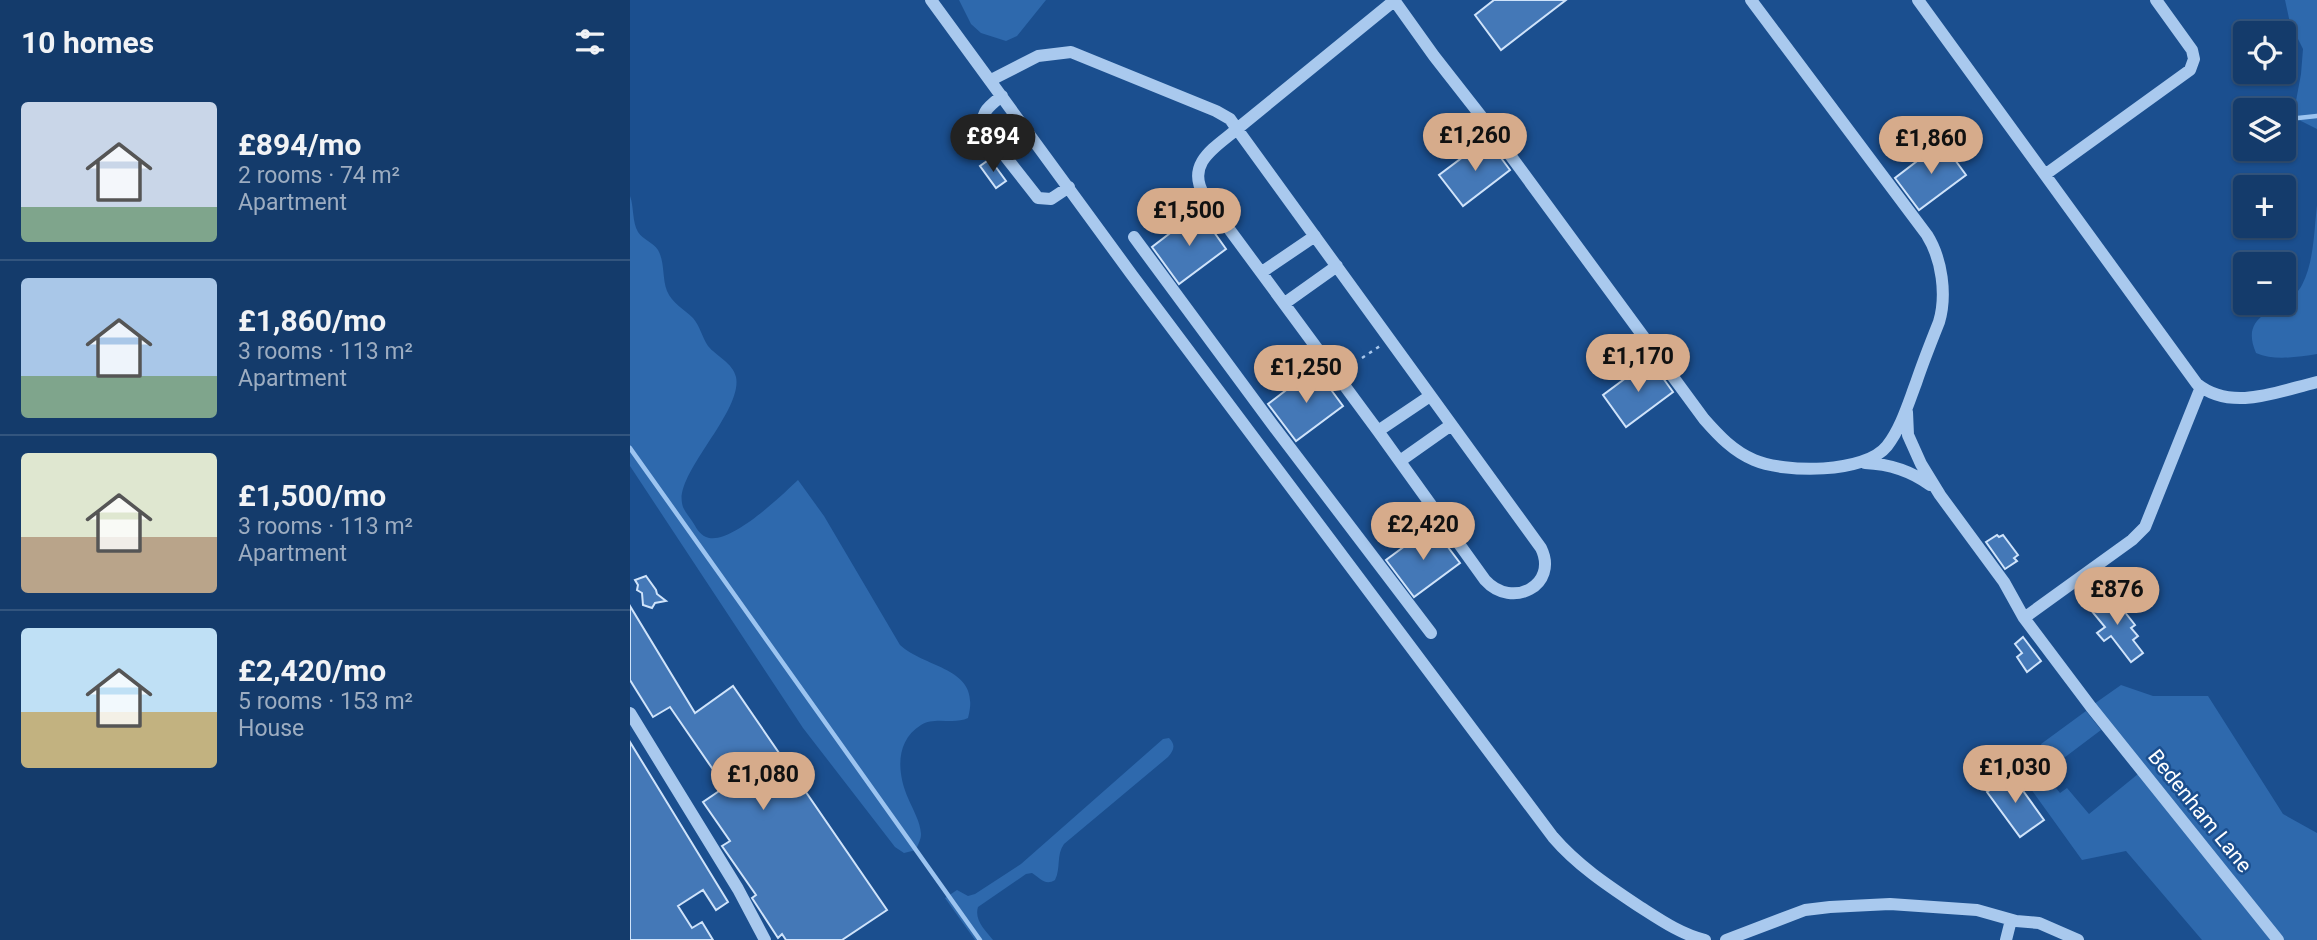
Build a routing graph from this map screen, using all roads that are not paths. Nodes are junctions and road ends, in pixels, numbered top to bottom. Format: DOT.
graph roads {
  1 [pos="931,0"];
  2 [pos="1395,0"];
  3 [pos="1751,0"];
  4 [pos="1919,0"];
  5 [pos="2155,0"];
  6 [pos="990,80"];
  7 [pos="1002,96"];
  8 [pos="1237,129"];
  9 [pos="2046,174"];
  10 [pos="1069,187"];
  11 [pos="1315,236"];
  12 [pos="1134,237"];
  13 [pos="1337,267"];
  14 [pos="1262,272"];
  15 [pos="1284,303"];
  16 [pos="2317,382"];
  17 [pos="2201,387"];
  18 [pos="1430,396"];
  19 [pos="1907,405"];
  20 [pos="1451,425"];
  21 [pos="1378,431"];
  22 [pos="1401,461"];
  23 [pos="1856,463"];
  24 [pos="1940,495"];
  25 [pos="2024,618"];
  26 [pos="1431,633"];
  27 [pos="630,713"];
  28 [pos="2011,920"];
  29 [pos="765,940"];
  30 [pos="1705,940"];
  31 [pos="1726,940"];
  32 [pos="2006,940"];
  33 [pos="2078,940"];
  34 [pos="2278,940"];
  1 -- 6 [label="street"];
  2 -- 8 [label="street"];
  2 -- 23 [label="street"];
  3 -- 19 [label="street"];
  4 -- 9 [label="street"];
  5 -- 9 [label="street"];
  6 -- 7 [label="street"];
  6 -- 8 [label="street"];
  7 -- 10 [label="street"];
  7 -- 10 [label="street"];
  8 -- 11 [label="street"];
  8 -- 14 [label="street"];
  9 -- 17 [label="street"];
  10 -- 30 [label="street"];
  11 -- 13 [label="street"];
  11 -- 14 [label="street"];
  12 -- 26 [label="street"];
  13 -- 15 [label="street"];
  13 -- 18 [label="street"];
  14 -- 15 [label="street"];
  15 -- 21 [label="street"];
  16 -- 17 [label="street"];
  17 -- 25 [label="street"];
  18 -- 20 [label="street"];
  18 -- 21 [label="street"];
  19 -- 23 [label="street"];
  19 -- 24 [label="street"];
  20 -- 22 [label="street"];
  20 -- 22 [label="street"];
  21 -- 22 [label="street"];
  23 -- 24 [label="street"];
  24 -- 25 [label="street, Bedenham Lane"];
  25 -- 34 [label="street, Bedenham Lane"];
  27 -- 29 [label="street"];
  28 -- 31 [label="street"];
  28 -- 32 [label="street"];
  28 -- 33 [label="street"];
}
